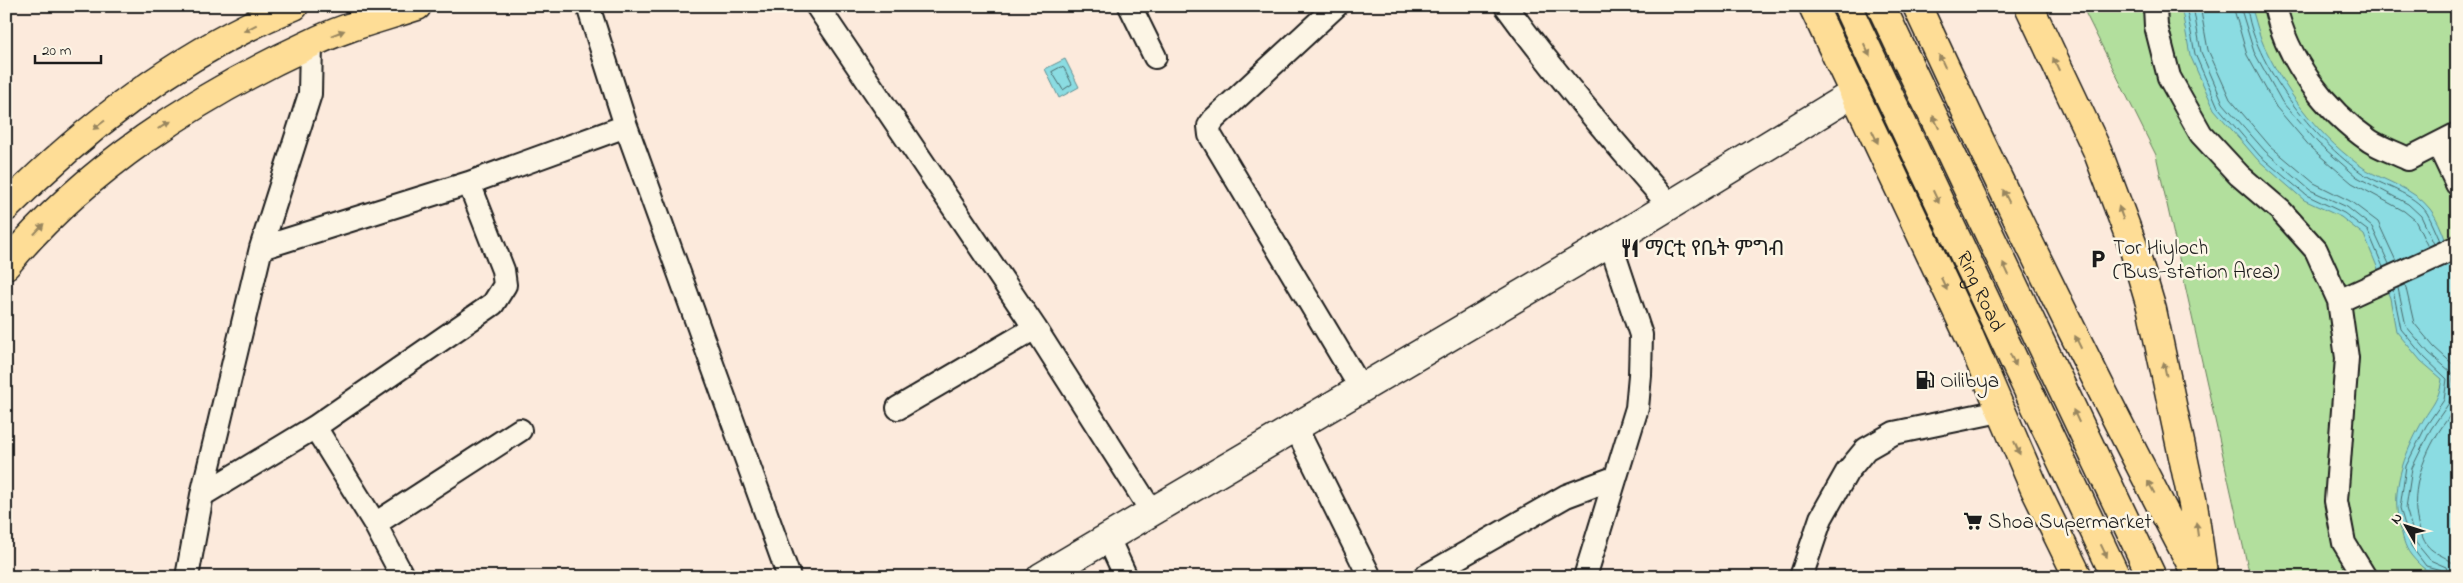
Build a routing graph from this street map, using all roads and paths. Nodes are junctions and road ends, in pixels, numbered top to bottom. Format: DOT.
graph roads {
  1 [pos="294,6"];
  2 [pos="417,6"];
  3 [pos="588,6"];
  4 [pos="818,6"];
  5 [pos="1130,6"];
  6 [pos="1336,6"];
  7 [pos="1506,6"];
  8 [pos="1813,6"];
  9 [pos="1846,6"];
  10 [pos="1881,6"];
  11 [pos="1917,6"];
  12 [pos="2029,6"];
  13 [pos="2155,6"];
  14 [pos="2275,6"];
  15 [pos="311,43"];
  16 [pos="1155,57"];
  17 [pos="1854,93"];
  18 [pos="626,126"];
  19 [pos="2447,139"];
  20 [pos="469,183"];
  21 [pos="2457,184"];
  22 [pos="1670,206"];
  23 [pos="6,207"];
  24 [pos="1610,242"];
  25 [pos="2457,247"];
  26 [pos="261,248"];
  27 [pos="6,265"];
  28 [pos="2339,301"];
  29 [pos="1035,328"];
  30 [pos="1362,390"];
  31 [pos="898,408"];
  32 [pos="2000,410"];
  33 [pos="315,427"];
  34 [pos="1296,428"];
  35 [pos="520,430"];
  36 [pos="1614,478"];
  37 [pos="202,495"];
  38 [pos="1152,512"];
  39 [pos="375,524"];
  40 [pos="1108,538"];
  41 [pos="187,577"];
  42 [pos="403,577"];
  43 [pos="789,577"];
  44 [pos="1041,577"];
  45 [pos="1126,577"];
  46 [pos="1370,577"];
  47 [pos="1424,577"];
  48 [pos="1584,577"];
  49 [pos="1801,577"];
  50 [pos="2078,577"];
  51 [pos="2116,577"];
  52 [pos="2152,577"];
  53 [pos="2198,577"];
  54 [pos="2204,577"];
  55 [pos="2364,577"];
  1 -- 23 [label="main road, one-way"];
  15 -- 2 [label="main road, one-way"];
  3 -- 18 [label="street"];
  4 -- 29 [label="street"];
  5 -- 16 [label="street"];
  6 -- 30 [label="street"];
  7 -- 22 [label="street"];
  8 -- 17 [label="main road"];
  9 -- 51 [label="main road, Ring Road, one-way"];
  52 -- 10 [label="main road, Ring Road, one-way"];
  53 -- 11 [label="main road, one-way"];
  54 -- 12 [label="main road, one-way"];
  13 -- 28 [label="street"];
  14 -- 19 [label="street"];
  15 -- 26 [label="street"];
  27 -- 15 [label="main road, one-way"];
  17 -- 22 [label="street"];
  17 -- 32 [label="main road, one-way"];
  18 -- 20 [label="street"];
  18 -- 43 [label="street"];
  19 -- 21 [label="street"];
  20 -- 26 [label="street"];
  20 -- 33 [label="street"];
  22 -- 24 [label="street"];
  24 -- 30 [label="street"];
  24 -- 36 [label="street"];
  25 -- 28 [label="street"];
  26 -- 37 [label="street"];
  28 -- 55 [label="street"];
  29 -- 31 [label="street"];
  29 -- 38 [label="street"];
  30 -- 34 [label="street"];
  32 -- 49 [label="street"];
  32 -- 50 [label="main road, one-way"];
  33 -- 37 [label="street"];
  33 -- 39 [label="street"];
  34 -- 38 [label="street"];
  34 -- 46 [label="street"];
  35 -- 39 [label="street"];
  36 -- 47 [label="street"];
  36 -- 48 [label="street"];
  37 -- 41 [label="street"];
  38 -- 40 [label="street"];
  39 -- 42 [label="street"];
  40 -- 44 [label="street"];
  40 -- 45 [label="street"];
}
